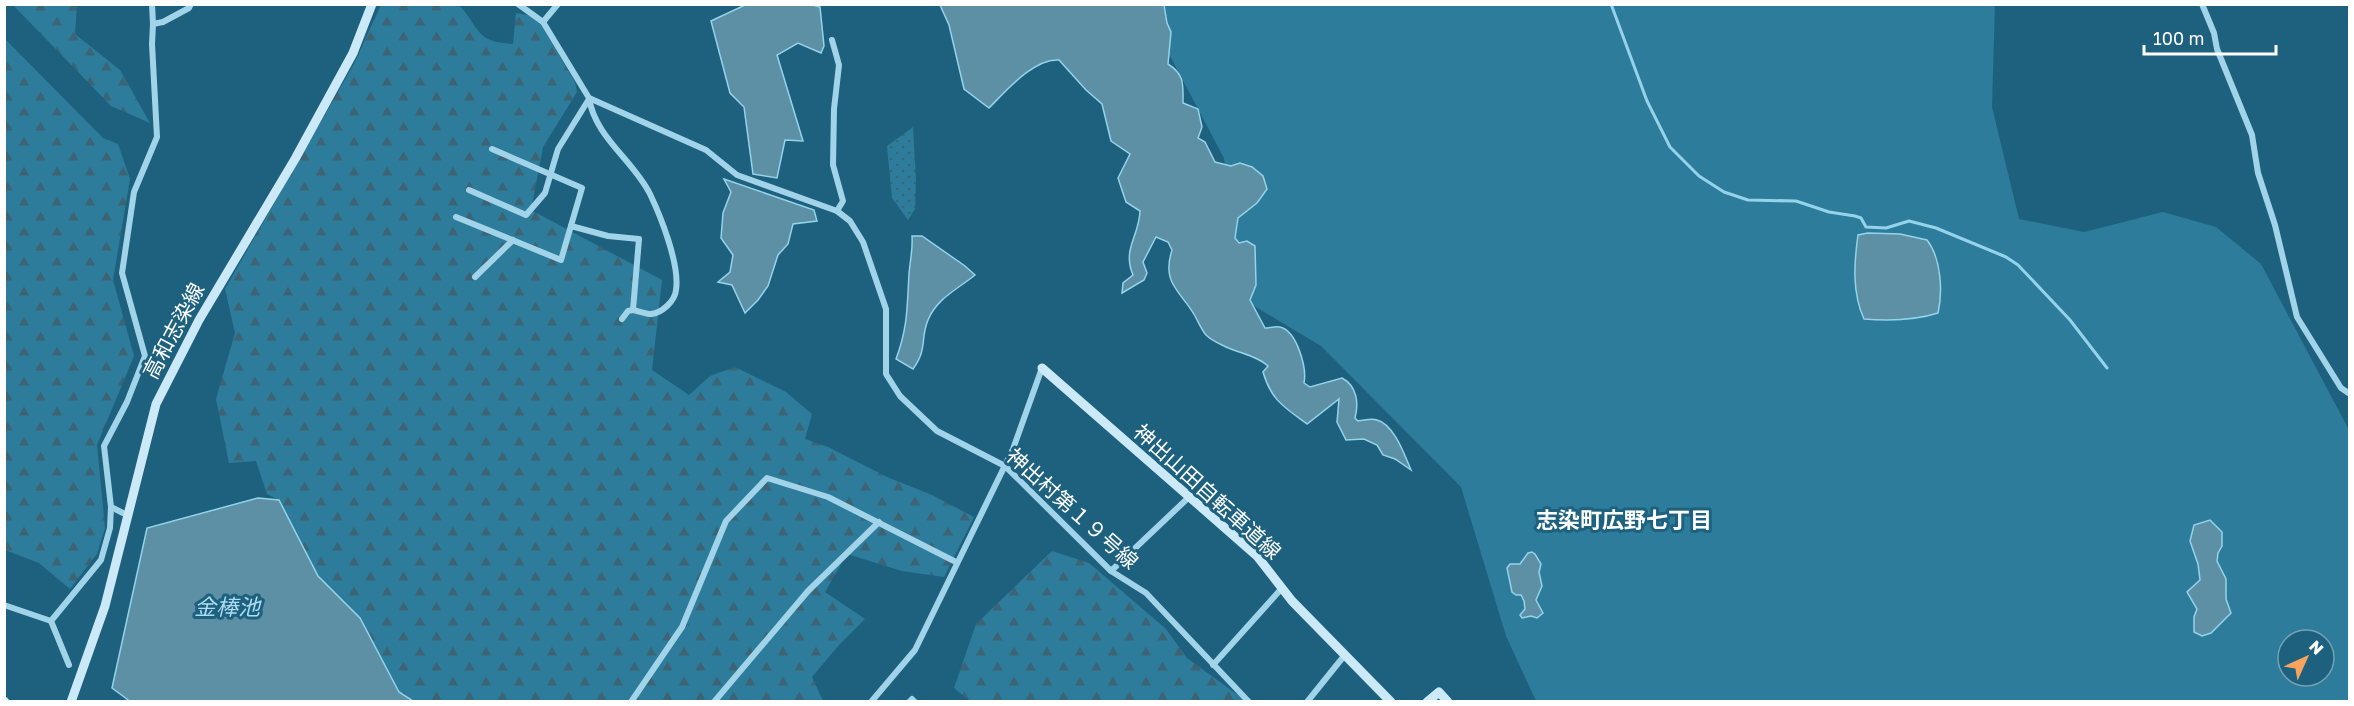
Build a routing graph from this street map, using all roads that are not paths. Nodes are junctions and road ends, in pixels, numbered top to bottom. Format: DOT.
graph roads {
  1 [pos="152,4"];
  2 [pos="191,4"];
  3 [pos="372,4"];
  4 [pos="518,4"];
  5 [pos="558,4"];
  6 [pos="2202,4"];
  7 [pos="543,22"];
  8 [pos="153,24"];
  9 [pos="832,40"];
  10 [pos="589,98"];
  11 [pos="492,149"];
  12 [pos="550,174"];
  13 [pos="469,190"];
  14 [pos="837,211"];
  15 [pos="456,217"];
  16 [pos="571,226"];
  17 [pos="513,240"];
  18 [pos="475,277"];
  19 [pos="633,310"];
  20 [pos="622,319"];
  21 [pos="1042,368"];
  22 [pos="2349,394"];
  23 [pos="1005,466"];
  24 [pos="1188,498"];
  25 [pos="111,507"];
  26 [pos="126,515"];
  27 [pos="879,522"];
  28 [pos="956,562"];
  29 [pos="1111,571"];
  30 [pos="1282,588"];
  31 [pos="4,605"];
  32 [pos="51,621"];
  33 [pos="1344,656"];
  34 [pos="69,665"];
  35 [pos="1212,665"];
  36 [pos="71,702"];
  37 [pos="631,702"];
  38 [pos="714,702"];
  39 [pos="871,702"];
  40 [pos="909,702"];
  41 [pos="915,702"];
  42 [pos="1250,702"];
  43 [pos="1307,702"];
  44 [pos="1391,702"];
  45 [pos="1427,702"];
  46 [pos="1448,702"];
  1 -- 8 [label="street"];
  2 -- 8 [label="street"];
  3 -- 26 [label="street, 高和志染線"];
  4 -- 7 [label="street"];
  5 -- 7 [label="street"];
  6 -- 22 [label="street"];
  7 -- 10 [label="street"];
  8 -- 25 [label="street"];
  9 -- 14 [label="street"];
  10 -- 12 [label="street"];
  10 -- 14 [label="street, 神出村第１９号線"];
  10 -- 19 [label="street"];
  11 -- 12 [label="street"];
  12 -- 13 [label="street"];
  12 -- 16 [label="street"];
  14 -- 23 [label="street, 神出村第１９号線"];
  15 -- 17 [label="street"];
  16 -- 17 [label="street"];
  16 -- 19 [label="street"];
  17 -- 18 [label="street"];
  19 -- 20 [label="street"];
  21 -- 23 [label="street"];
  21 -- 24 [label="street, 神出山田自転車道線"];
  23 -- 28 [label="street"];
  23 -- 29 [label="street, 神出村第１９号線"];
  24 -- 29 [label="street"];
  24 -- 30 [label="street, 神出山田自転車道線"];
  25 -- 26 [label="street"];
  25 -- 32 [label="street"];
  26 -- 36 [label="street, 高和志染線"];
  27 -- 28 [label="street"];
  27 -- 37 [label="street"];
  27 -- 38 [label="street"];
  28 -- 39 [label="street"];
  29 -- 35 [label="street, 神出村第１９号線"];
  30 -- 33 [label="street, 神出山田自転車道線"];
  30 -- 35 [label="street"];
  31 -- 32 [label="street"];
  32 -- 34 [label="street"];
  33 -- 43 [label="street"];
  33 -- 44 [label="street, 神出山田自転車道線"];
  35 -- 42 [label="street, 神出村第１９号線"];
  40 -- 41 [label="street"];
  45 -- 46 [label="street"];
}
